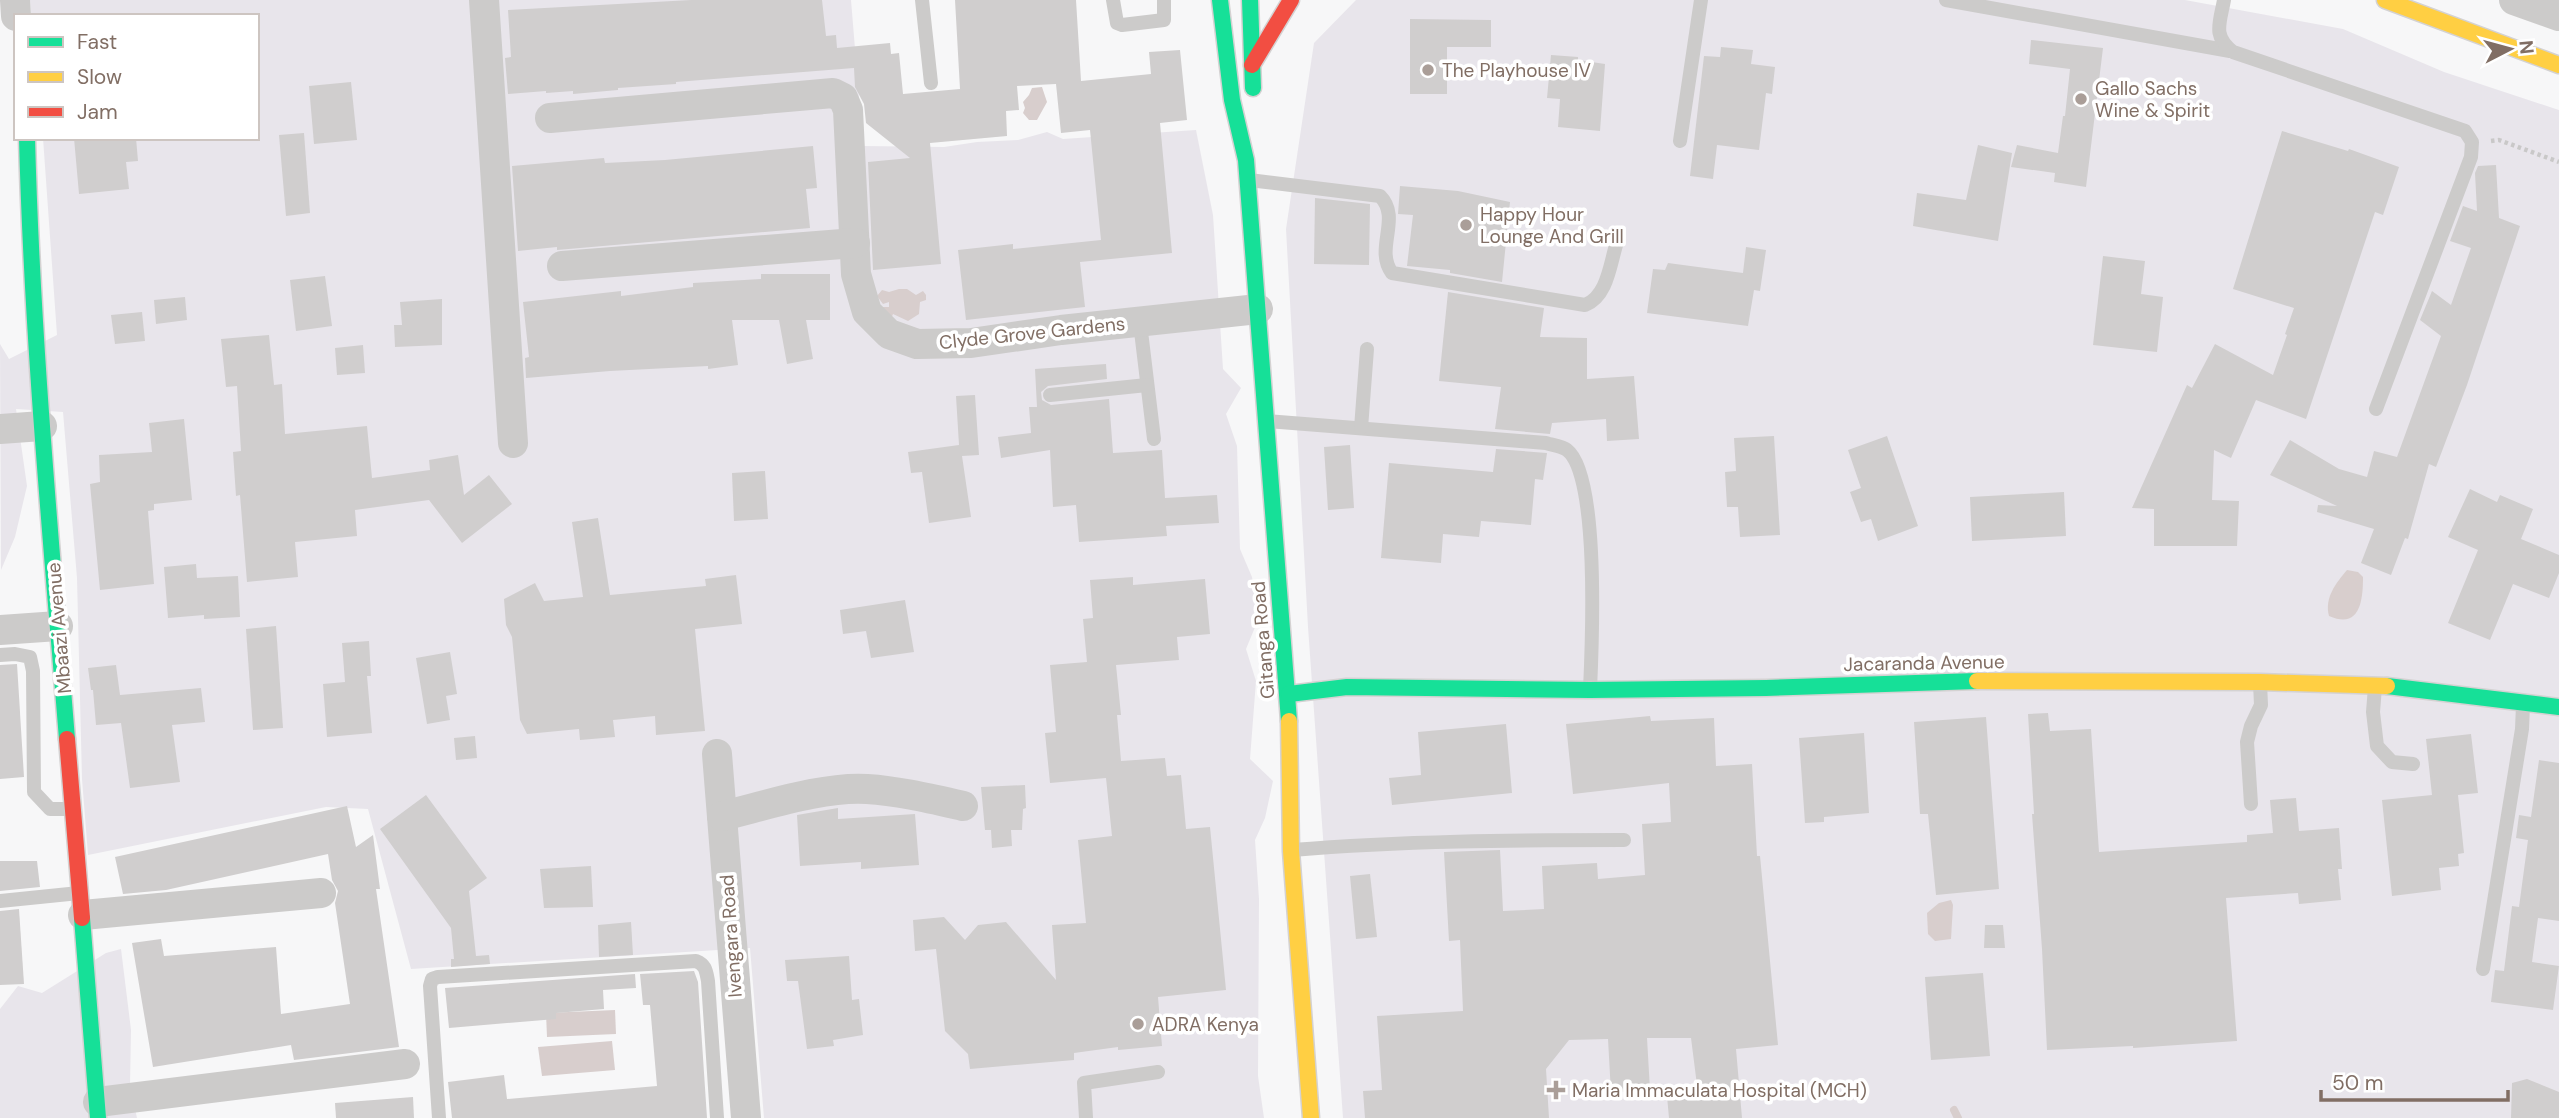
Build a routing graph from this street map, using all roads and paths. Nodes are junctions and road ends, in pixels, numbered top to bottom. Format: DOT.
graph roads {
  1 [pos="484,0"];
  2 [pos="922,0"];
  3 [pos="1113,0"];
  4 [pos="1164,0"];
  5 [pos="1220,0"];
  6 [pos="1250,0"];
  7 [pos="1291,0"];
  8 [pos="1701,0"];
  9 [pos="1946,0"];
  10 [pos="2224,0"];
  11 [pos="2385,0"];
  12 [pos="2514,0"];
  13 [pos="2551,13"];
  14 [pos="2524,51"];
  15 [pos="2232,52"];
  16 [pos="1252,65"];
  17 [pos="2559,65"];
  18 [pos="931,83"];
  19 [pos="550,118"];
  20 [pos="27,140"];
  21 [pos="1680,141"];
  22 [pos="2472,142"];
  23 [pos="1246,160"];
  24 [pos="2559,162"];
  25 [pos="1247,180"];
  26 [pos="1617,242"];
  27 [pos="855,243"];
  28 [pos="562,266"];
  29 [pos="1258,309"];
  30 [pos="1140,323"];
  31 [pos="1367,349"];
  32 [pos="1147,385"];
  33 [pos="1050,396"];
  34 [pos="2376,409"];
  35 [pos="1266,421"];
  36 [pos="42,426"];
  37 [pos="1361,428"];
  38 [pos="0,429"];
  39 [pos="1153,439"];
  40 [pos="513,443"];
  41 [pos="58,626"];
  42 [pos="0,630"];
  43 [pos="0,655"];
  44 [pos="2260,682"];
  45 [pos="2375,686"];
  46 [pos="1590,690"];
  47 [pos="1289,694"];
  48 [pos="2523,704"];
  49 [pos="2559,707"];
  50 [pos="717,754"];
  51 [pos="2413,764"];
  52 [pos="2251,804"];
  53 [pos="963,806"];
  54 [pos="74,810"];
  55 [pos="722,816"];
  56 [pos="1624,840"];
  57 [pos="1291,850"];
  58 [pos="321,893"];
  59 [pos="0,901"];
  60 [pos="82,904"];
  61 [pos="2483,969"];
  62 [pos="405,1064"];
  63 [pos="1158,1072"];
  64 [pos="735,1102"];
  65 [pos="98,1110"];
  66 [pos="439,1118"];
  67 [pos="717,1118"];
  68 [pos="1086,1118"];
  69 [pos="1311,1118"];
  1 -- 40 [label="street"];
  2 -- 18 [label="lane"];
  3 -- 4 [label="lane"];
  5 -- 23 [label="street, Gitanga Road"];
  6 -- 16 [label="street, Gitanga Road"];
  7 -- 16 [label="street"];
  8 -- 21 [label="lane"];
  9 -- 15 [label="lane"];
  10 -- 15 [label="lane"];
  11 -- 14 [label="street"];
  12 -- 13 [label="street"];
  13 -- 14 [label="street"];
  14 -- 17 [label="street"];
  15 -- 22 [label="lane"];
  16 -- 23 [label="street, Gitanga Road"];
  19 -- 27 [label="street, Clyde Grove Gardens"];
  20 -- 36 [label="street, Mbaazi Avenue"];
  22 -- 24 [label="path"];
  22 -- 34 [label="lane"];
  23 -- 25 [label="street, Gitanga Road"];
  25 -- 26 [label="lane"];
  25 -- 29 [label="street, Gitanga Road"];
  27 -- 28 [label="street"];
  27 -- 30 [label="street, Clyde Grove Gardens"];
  29 -- 30 [label="street, Clyde Grove Gardens"];
  29 -- 35 [label="street, Gitanga Road"];
  30 -- 32 [label="lane"];
  31 -- 37 [label="lane"];
  32 -- 33 [label="lane"];
  32 -- 39 [label="lane"];
  35 -- 37 [label="lane"];
  35 -- 47 [label="street, Gitanga Road"];
  36 -- 38 [label="street"];
  36 -- 41 [label="street, Mbaazi Avenue"];
  37 -- 46 [label="lane"];
  41 -- 42 [label="street"];
  41 -- 54 [label="street, Mbaazi Avenue"];
  43 -- 54 [label="lane"];
  44 -- 45 [label="street, Jacaranda Avenue"];
  44 -- 46 [label="street, Jacaranda Avenue"];
  44 -- 52 [label="lane"];
  45 -- 48 [label="street, Jacaranda Avenue"];
  45 -- 51 [label="lane"];
  46 -- 47 [label="street, Jacaranda Avenue"];
  47 -- 57 [label="street, Gitanga Road"];
  48 -- 49 [label="street, Jacaranda Avenue"];
  48 -- 61 [label="lane"];
  50 -- 55 [label="street, Ivengara Road"];
  53 -- 55 [label="street"];
  54 -- 60 [label="street, Mbaazi Avenue"];
  55 -- 64 [label="street, Ivengara Road"];
  56 -- 57 [label="lane"];
  57 -- 69 [label="street, Gitanga Road"];
  58 -- 60 [label="street"];
  59 -- 60 [label="lane"];
  60 -- 65 [label="street, Mbaazi Avenue"];
  62 -- 65 [label="street"];
  63 -- 68 [label="lane"];
  64 -- 66 [label="lane"];
  64 -- 67 [label="lane"];
}
